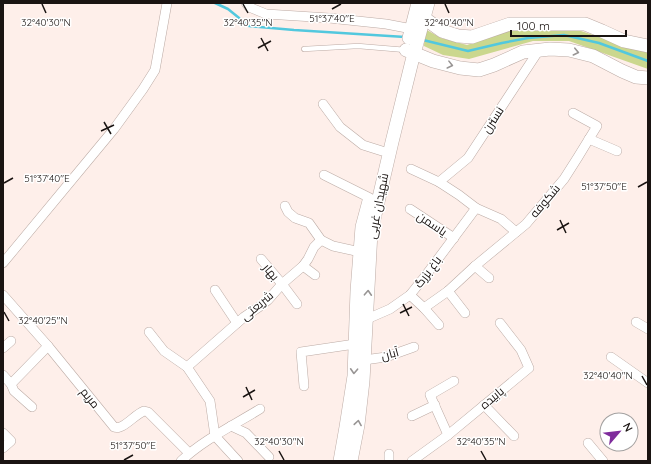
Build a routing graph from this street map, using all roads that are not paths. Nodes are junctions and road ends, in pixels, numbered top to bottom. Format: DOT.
graph roads {
  1 [pos="166,3"];
  2 [pos="246,3"];
  3 [pos="418,3"];
  4 [pos="428,3"];
  5 [pos="424,18"];
  6 [pos="412,29"];
  7 [pos="648,46"];
  8 [pos="304,49"];
  9 [pos="539,50"];
  10 [pos="410,51"];
  11 [pos="648,78"];
  12 [pos="323,104"];
  13 [pos="573,113"];
  14 [pos="588,139"];
  15 [pos="382,151"];
  16 [pos="617,151"];
  17 [pos="412,169"];
  18 [pos="324,175"];
  19 [pos="439,182"];
  20 [pos="370,198"];
  21 [pos="285,206"];
  22 [pos="476,208"];
  23 [pos="410,209"];
  24 [pos="516,232"];
  25 [pos="454,238"];
  26 [pos="321,240"];
  27 [pos="360,252"];
  28 [pos="261,259"];
  29 [pos="3,263"];
  30 [pos="303,266"];
  31 [pos="475,266"];
  32 [pos="315,275"];
  33 [pos="489,278"];
  34 [pos="282,284"];
  35 [pos="215,290"];
  36 [pos="448,291"];
  37 [pos="3,295"];
  38 [pos="410,295"];
  39 [pos="297,304"];
  40 [pos="424,308"];
  41 [pos="465,313"];
  42 [pos="367,319"];
  43 [pos="636,322"];
  44 [pos="237,323"];
  45 [pos="500,323"];
  46 [pos="439,325"];
  47 [pos="648,329"];
  48 [pos="149,332"];
  49 [pos="11,341"];
  50 [pos="355,344"];
  51 [pos="48,346"];
  52 [pos="414,347"];
  53 [pos="3,348"];
  54 [pos="612,357"];
  55 [pos="364,360"];
  56 [pos="187,367"];
  57 [pos="3,375"];
  58 [pos="454,381"];
  59 [pos="648,383"];
  60 [pos="11,384"];
  61 [pos="304,386"];
  62 [pos="435,405"];
  63 [pos="484,405"];
  64 [pos="32,407"];
  65 [pos="260,409"];
  66 [pos="412,416"];
  67 [pos="231,426"];
  68 [pos="3,433"];
  69 [pos="448,435"];
  70 [pos="215,436"];
  71 [pos="514,436"];
  72 [pos="588,443"];
  73 [pos="3,448"];
  74 [pos="189,453"];
  75 [pos="269,457"];
  76 [pos="423,458"];
  77 [pos="181,461"];
  78 [pos="238,461"];
  79 [pos="340,461"];
  80 [pos="350,461"];
  81 [pos="412,461"];
  82 [pos="603,461"];
  1 -- 29 [label="street"];
  2 -- 6 [label="street"];
  3 -- 6 [label="main road, شهیدان غربی"];
  4 -- 5 [label="main road, شهیدان غربی"];
  5 -- 7 [label="main road"];
  5 -- 10 [label="main road, شهیدان غربی"];
  6 -- 10 [label="main road, شهیدان غربی"];
  8 -- 10 [label="lane"];
  10 -- 9 [label="main road, one-way"];
  9 -- 11 [label="main road, one-way"];
  9 -- 19 [label="street, نسترن"];
  10 -- 15 [label="main road, شهیدان غربی"];
  42 -- 10 [label="main road, شهیدان غربی, one-way"];
  12 -- 15 [label="street"];
  13 -- 14 [label="street, شکوفه"];
  14 -- 16 [label="street"];
  14 -- 24 [label="street, شکوفه"];
  15 -- 20 [label="main road, شهیدان غربی"];
  17 -- 19 [label="street"];
  18 -- 20 [label="street"];
  19 -- 22 [label="street"];
  20 -- 27 [label="main road, شهیدان غربی"];
  21 -- 26 [label="street"];
  22 -- 24 [label="street"];
  22 -- 25 [label="street, باغ بزرگ"];
  23 -- 25 [label="street, یاسمن"];
  24 -- 31 [label="street, شکوفه"];
  25 -- 38 [label="street, باغ بزرگ"];
  26 -- 27 [label="street"];
  26 -- 30 [label="street, شریعتی"];
  27 -- 50 [label="main road, شهیدان غربی"];
  28 -- 34 [label="street, بهار"];
  30 -- 32 [label="street"];
  30 -- 34 [label="street, شریعتی"];
  31 -- 33 [label="street"];
  31 -- 36 [label="street, شکوفه"];
  34 -- 39 [label="street, بهار"];
  34 -- 44 [label="street, شریعتی"];
  35 -- 44 [label="street"];
  36 -- 40 [label="street, شکوفه"];
  36 -- 41 [label="street"];
  37 -- 51 [label="street, مریم"];
  38 -- 40 [label="street"];
  38 -- 42 [label="street, باغ بزرگ"];
  40 -- 46 [label="street"];
  42 -- 55 [label="main road, شهیدان غربی"];
  43 -- 47 [label="street"];
  44 -- 56 [label="street, شریعتی"];
  45 -- 63 [label="street, پابیده"];
  48 -- 56 [label="street"];
  49 -- 53 [label="street"];
  50 -- 61 [label="street"];
  50 -- 79 [label="main road, شهیدان غربی, one-way"];
  51 -- 60 [label="street"];
  51 -- 74 [label="street, مریم"];
  52 -- 55 [label="street, آبان"];
  54 -- 59 [label="street"];
  80 -- 55 [label="main road, شهیدان غربی, one-way"];
  56 -- 70 [label="street"];
  57 -- 60 [label="street"];
  58 -- 62 [label="street"];
  60 -- 64 [label="street"];
  62 -- 66 [label="street"];
  62 -- 69 [label="street"];
  63 -- 69 [label="street, پابیده"];
  63 -- 71 [label="street"];
  65 -- 67 [label="street"];
  67 -- 70 [label="street"];
  67 -- 75 [label="street"];
  68 -- 73 [label="street"];
  69 -- 76 [label="street, پابیده"];
  70 -- 74 [label="street"];
  70 -- 78 [label="street"];
  72 -- 82 [label="street"];
  74 -- 77 [label="street"];
  76 -- 81 [label="street, پابیده"];
}
